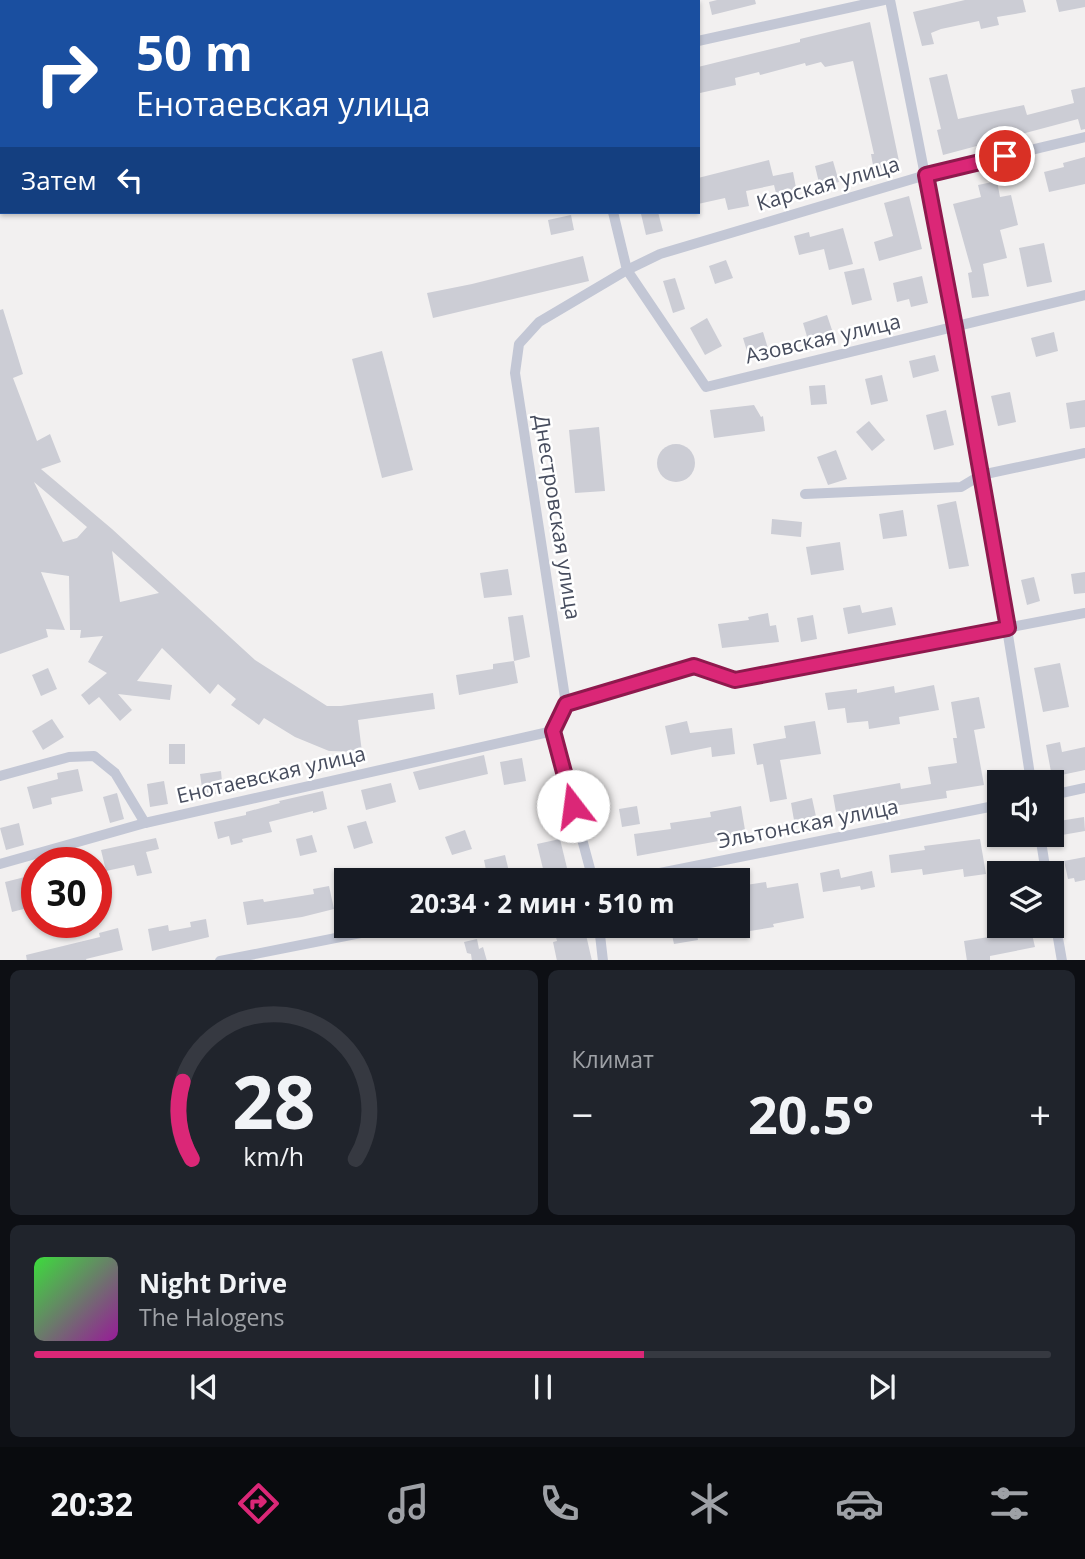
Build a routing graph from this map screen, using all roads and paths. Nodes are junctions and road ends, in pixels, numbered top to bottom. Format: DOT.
graph roads {
  1 [pos="884,0"];
  2 [pos="890,0"];
  3 [pos="700,41"];
  4 [pos="1085,137"];
  5 [pos="926,175"];
  6 [pos="613,214"];
  7 [pos="627,270"];
  8 [pos="1085,295"];
  9 [pos="955,327"];
  10 [pos="1085,453"];
  11 [pos="981,475"];
  12 [pos="805,494"];
  13 [pos="1085,613"];
  14 [pos="1008,628"];
  15 [pos="566,704"];
  16 [pos="553,731"];
  17 [pos="1029,770"];
  18 [pos="0,776"];
  19 [pos="1085,789"];
  20 [pos="1064,793"];
  21 [pos="987,807"];
  22 [pos="145,823"];
  23 [pos="0,864"];
  24 [pos="590,868"];
  25 [pos="685,868"];
  26 [pos="336,938"];
  27 [pos="600,938"];
  28 [pos="1058,938"];
  29 [pos="225,960"];
  30 [pos="603,960"];
  31 [pos="1062,960"];
  1 -- 3 [label="street"];
  2 -- 5 [label="street"];
  4 -- 5 [label="street, Карская улица"];
  5 -- 7 [label="street, Карская улица"];
  5 -- 9 [label="street"];
  6 -- 7 [label="street"];
  7 -- 9 [label="street, Азовская улица"];
  7 -- 15 [label="street, Днестровская улица"];
  8 -- 9 [label="street, Азовская улица"];
  9 -- 11 [label="street"];
  10 -- 11 [label="street"];
  11 -- 12 [label="street"];
  11 -- 14 [label="street"];
  13 -- 14 [label="street"];
  14 -- 15 [label="street"];
  14 -- 17 [label="street"];
  15 -- 16 [label="street"];
  16 -- 22 [label="street, Енотаевская улица"];
  16 -- 24 [label="street"];
  18 -- 22 [label="street"];
  19 -- 20 [label="street"];
  21 -- 25 [label="street, Эльтонская улица"];
  22 -- 23 [label="street, Енотаевская улица"];
  26 -- 29 [label="street"];
  27 -- 30 [label="street"];
  28 -- 31 [label="street"];
}
